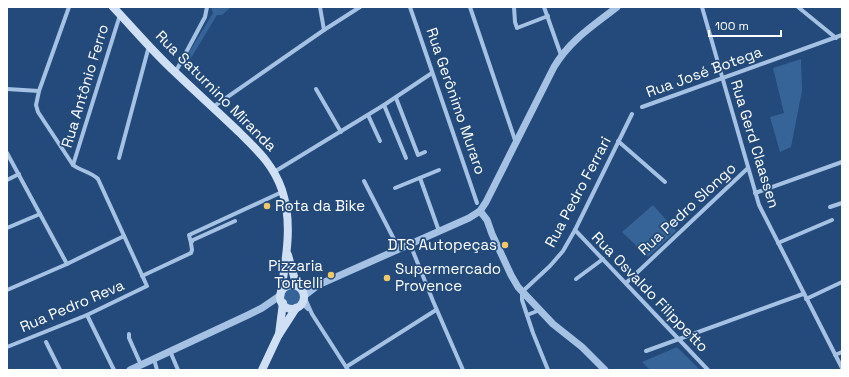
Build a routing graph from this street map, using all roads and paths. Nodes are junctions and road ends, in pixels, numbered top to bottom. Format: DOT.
graph roads {
  1 [pos="69,7"];
  2 [pos="113,7"];
  3 [pos="207,7"];
  4 [pos="320,7"];
  5 [pos="360,7"];
  6 [pos="410,7"];
  7 [pos="470,7"];
  8 [pos="514,7"];
  9 [pos="544,7"];
  10 [pos="617,7"];
  11 [pos="702,7"];
  12 [pos="798,7"];
  13 [pos="120,14"];
  14 [pos="548,16"];
  15 [pos="324,30"];
  16 [pos="842,35"];
  17 [pos="836,38"];
  18 [pos="149,45"];
  19 [pos="562,55"];
  20 [pos="175,72"];
  21 [pos="432,73"];
  22 [pos="722,78"];
  23 [pos="7,89"];
  24 [pos="316,89"];
  25 [pos="39,91"];
  26 [pos="396,98"];
  27 [pos="384,105"];
  28 [pos="213,107"];
  29 [pos="642,107"];
  30 [pos="632,114"];
  31 [pos="368,115"];
  32 [pos="341,132"];
  33 [pos="380,141"];
  34 [pos="618,141"];
  35 [pos="516,144"];
  36 [pos="426,152"];
  37 [pos="7,153"];
  38 [pos="119,158"];
  39 [pos="406,158"];
  40 [pos="842,162"];
  41 [pos="73,165"];
  42 [pos="748,168"];
  43 [pos="439,170"];
  44 [pos="274,172"];
  45 [pos="19,174"];
  46 [pos="420,178"];
  47 [pos="7,180"];
  48 [pos="364,181"];
  49 [pos="665,182"];
  50 [pos="395,188"];
  51 [pos="283,192"];
  52 [pos="755,193"];
  53 [pos="477,203"];
  54 [pos="842,203"];
  55 [pos="830,207"];
  56 [pos="480,210"];
  57 [pos="40,214"];
  58 [pos="832,220"];
  59 [pos="235,221"];
  60 [pos="7,228"];
  61 [pos="575,230"];
  62 [pos="439,231"];
  63 [pos="124,236"];
  64 [pos="191,243"];
  65 [pos="778,243"];
  66 [pos="410,244"];
  67 [pos="399,249"];
  68 [pos="288,252"];
  69 [pos="603,259"];
  70 [pos="67,264"];
  71 [pos="142,276"];
  72 [pos="576,280"];
  73 [pos="842,282"];
  74 [pos="626,283"];
  75 [pos="318,285"];
  76 [pos="298,287"];
  77 [pos="7,290"];
  78 [pos="522,292"];
  79 [pos="803,294"];
  80 [pos="282,298"];
  81 [pos="806,299"];
  82 [pos="301,302"];
  83 [pos="436,310"];
  84 [pos="540,310"];
  85 [pos="87,315"];
  86 [pos="527,315"];
  87 [pos="129,334"];
  88 [pos="278,336"];
  89 [pos="679,339"];
  90 [pos="46,342"];
  91 [pos="7,347"];
  92 [pos="170,351"];
  93 [pos="646,351"];
  94 [pos="842,352"];
  95 [pos="835,355"];
  96 [pos="154,359"];
  97 [pos="142,365"];
  98 [pos="347,368"];
  99 [pos="842,368"];
  100 [pos="60,370"];
  101 [pos="114,370"];
  102 [pos="130,370"];
  103 [pos="157,370"];
  104 [pos="178,370"];
  105 [pos="262,370"];
  106 [pos="463,370"];
  107 [pos="548,370"];
  108 [pos="605,370"];
  109 [pos="708,370"];
  1 -- 25 [label="street"];
  2 -- 13 [label="main road, Rua Saturnino Miranda"];
  3 -- 20 [label="street"];
  4 -- 15 [label="street"];
  5 -- 15 [label="street"];
  6 -- 21 [label="street, Rua Gerônimo Muraro"];
  7 -- 35 [label="street"];
  8 -- 14 [label="street"];
  9 -- 14 [label="street"];
  10 -- 19 [label="street"];
  11 -- 22 [label="street, Rua Gerd Claassen"];
  12 -- 17 [label="street"];
  13 -- 18 [label="main road, Rua Saturnino Miranda"];
  13 -- 41 [label="street, Rua Antônio Ferro"];
  14 -- 19 [label="street"];
  15 -- 28 [label="street"];
  16 -- 17 [label="street, Rua José Botega"];
  17 -- 22 [label="street, Rua José Botega"];
  18 -- 20 [label="main road, Rua Saturnino Miranda"];
  18 -- 38 [label="street"];
  19 -- 35 [label="street"];
  20 -- 28 [label="main road, Rua Saturnino Miranda"];
  21 -- 26 [label="street"];
  21 -- 53 [label="street, Rua Gerônimo Muraro"];
  22 -- 29 [label="street, Rua José Botega"];
  22 -- 42 [label="street, Rua Gerd Claassen"];
  23 -- 25 [label="street"];
  24 -- 32 [label="street"];
  25 -- 41 [label="street"];
  26 -- 27 [label="street"];
  26 -- 36 [label="street"];
  27 -- 31 [label="street"];
  27 -- 39 [label="street"];
  28 -- 44 [label="main road, Rua Saturnino Miranda"];
  30 -- 34 [label="street, Rua Pedro Ferrari"];
  31 -- 32 [label="street"];
  31 -- 33 [label="street"];
  32 -- 44 [label="street"];
  34 -- 49 [label="street"];
  34 -- 61 [label="street, Rua Pedro Ferrari"];
  35 -- 56 [label="street"];
  37 -- 45 [label="street"];
  40 -- 52 [label="street"];
  41 -- 63 [label="street"];
  42 -- 52 [label="street, Rua Gerd Claassen"];
  42 -- 74 [label="street, Rua Pedro Slongo"];
  43 -- 46 [label="street"];
  44 -- 51 [label="main road, Rua Saturnino Miranda"];
  45 -- 47 [label="street"];
  45 -- 57 [label="street"];
  46 -- 50 [label="street"];
  46 -- 62 [label="street"];
  48 -- 67 [label="street"];
  51 -- 64 [label="street"];
  51 -- 68 [label="main road, Rua Saturnino Miranda"];
  52 -- 65 [label="street, Rua Gerd Claassen"];
  54 -- 55 [label="street"];
  56 -- 62 [label="street"];
  56 -- 78 [label="street"];
  57 -- 60 [label="street"];
  57 -- 70 [label="street"];
  58 -- 65 [label="street"];
  59 -- 64 [label="street"];
  61 -- 69 [label="street, Rua Osvaldo Filippetto"];
  61 -- 78 [label="street, Rua Pedro Ferrari"];
  62 -- 66 [label="street"];
  63 -- 70 [label="street"];
  63 -- 71 [label="street"];
  64 -- 71 [label="street"];
  65 -- 79 [label="street, Rua Gerd Claassen"];
  66 -- 67 [label="street"];
  66 -- 83 [label="street"];
  67 -- 75 [label="street"];
  68 -- 76 [label="main road, Rua Saturnino Miranda"];
  68 -- 80 [label="main road, Rua Saturnino Miranda"];
  69 -- 72 [label="street"];
  69 -- 74 [label="street, Rua Osvaldo Filippetto"];
  70 -- 77 [label="street"];
  71 -- 85 [label="street, Rua Pedro Reva"];
  73 -- 81 [label="street"];
  74 -- 89 [label="street, Rua Osvaldo Filippetto"];
  75 -- 76 [label="street"];
  75 -- 82 [label="street"];
  76 -- 80 [label="main road"];
  76 -- 82 [label="main road"];
  78 -- 84 [label="street"];
  78 -- 86 [label="street"];
  79 -- 81 [label="street, Rua Gerd Claassen"];
  79 -- 89 [label="street"];
  80 -- 82 [label="main road"];
  80 -- 88 [label="main road, Rua Saturnino Miranda"];
  80 -- 92 [label="street"];
  81 -- 95 [label="street, Rua Gerd Claassen"];
  82 -- 88 [label="main road"];
  82 -- 98 [label="street"];
  83 -- 98 [label="street"];
  83 -- 106 [label="street"];
  84 -- 86 [label="street"];
  84 -- 108 [label="street"];
  85 -- 91 [label="street, Rua Pedro Reva"];
  85 -- 101 [label="street"];
  86 -- 107 [label="street"];
  87 -- 97 [label="street"];
  88 -- 105 [label="main road"];
  89 -- 93 [label="street"];
  89 -- 109 [label="street, Rua Osvaldo Filippetto"];
  90 -- 100 [label="street"];
  92 -- 96 [label="street"];
  92 -- 104 [label="street"];
  94 -- 95 [label="street"];
  95 -- 99 [label="street, Rua Gerd Claassen"];
  96 -- 97 [label="street"];
  96 -- 103 [label="street"];
  97 -- 102 [label="street"];
}
